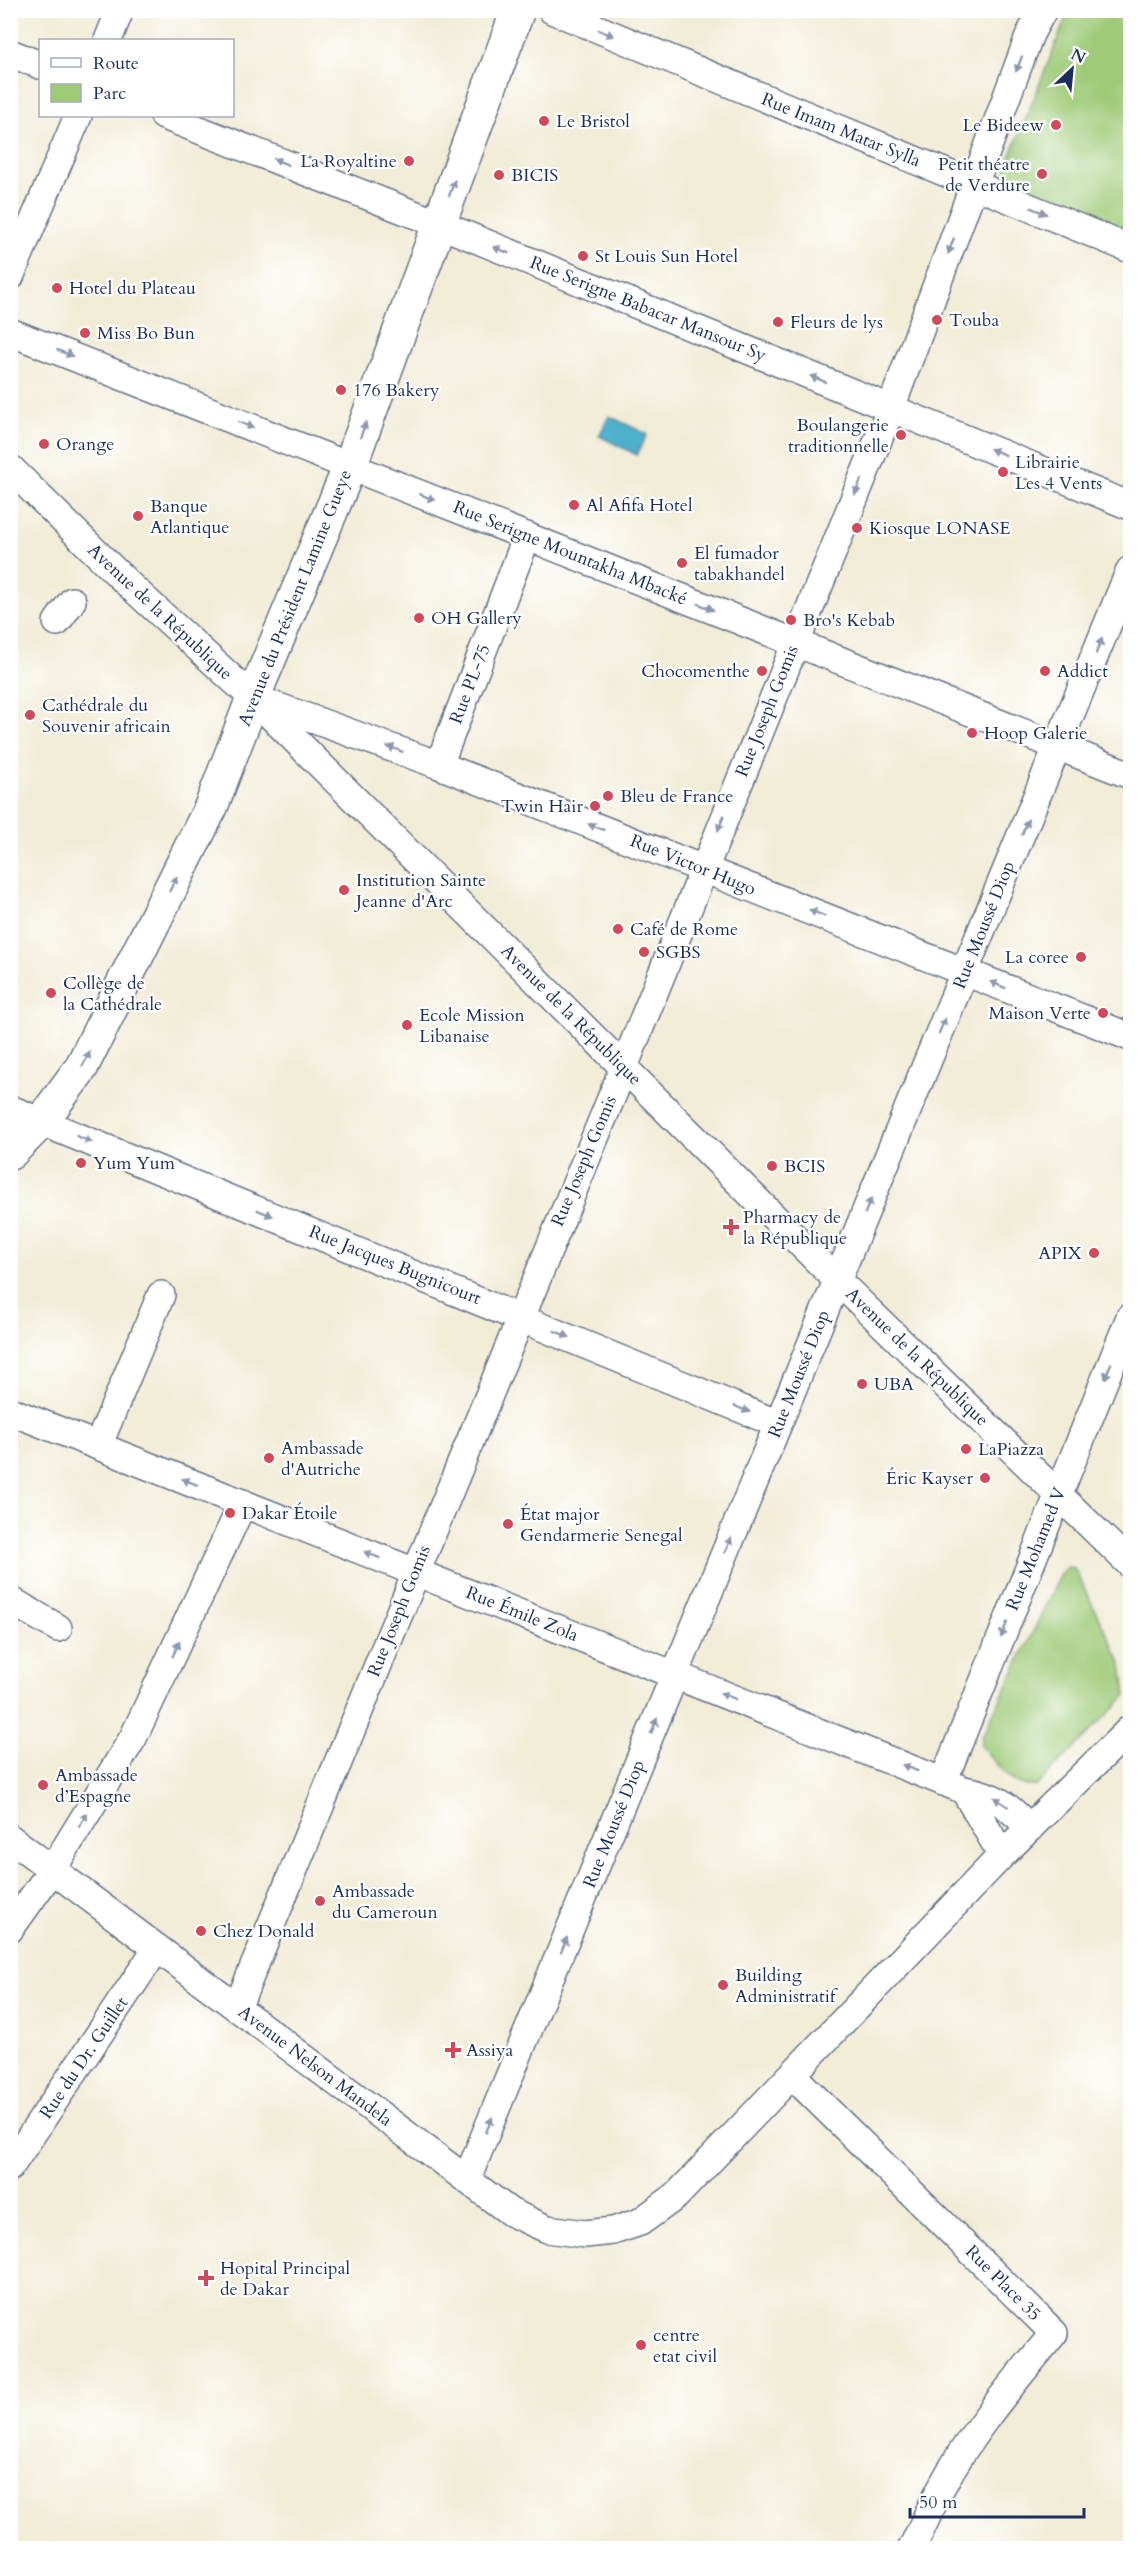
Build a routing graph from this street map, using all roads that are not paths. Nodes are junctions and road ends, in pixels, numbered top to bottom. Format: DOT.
graph roads {
  1 [pos="120,10"];
  2 [pos="519,10"];
  3 [pos="552,10"];
  4 [pos="1043,10"];
  5 [pos="108,39"];
  6 [pos="10,53"];
  7 [pos="39,65"];
  8 [pos="78,117"];
  9 [pos="167,117"];
  10 [pos="974,184"];
  11 [pos="439,224"];
  12 [pos="1131,249"];
  13 [pos="10,277"];
  14 [pos="10,332"];
  15 [pos="891,408"];
  16 [pos="350,466"];
  17 [pos="10,468"];
  18 [pos="1131,506"];
  19 [pos="527,536"];
  20 [pos="1131,570"];
  21 [pos="795,642"];
  22 [pos="253,698"];
  23 [pos="1058,746"];
  24 [pos="439,765"];
  25 [pos="1131,775"];
  26 [pos="702,868"];
  27 [pos="965,972"];
  28 [pos="1131,1037"];
  29 [pos="624,1067"];
  30 [pos="10,1109"];
  31 [pos="41,1122"];
  32 [pos="10,1153"];
  33 [pos="837,1280"];
  34 [pos="161,1295"];
  35 [pos="520,1316"];
  36 [pos="1131,1317"];
  37 [pos="10,1411"];
  38 [pos="778,1424"];
  39 [pos="98,1446"];
  40 [pos="1059,1493"];
  41 [pos="243,1503"];
  42 [pos="1131,1564"];
  43 [pos="415,1572"];
  44 [pos="10,1599"];
  45 [pos="58,1628"];
  46 [pos="675,1675"];
  47 [pos="1131,1729"];
  48 [pos="953,1786"];
  49 [pos="1030,1828"];
  50 [pos="10,1838"];
  51 [pos="1002,1855"];
  52 [pos="52,1870"];
  53 [pos="10,1929"];
  54 [pos="157,1948"];
  55 [pos="237,2008"];
  56 [pos="794,2076"];
  57 [pos="10,2168"];
  58 [pos="467,2179"];
  59 [pos="912,2548"];
  1 -- 5 [label="street"];
  11 -- 2 [label="main road, Avenue du Président Lamine Gueye, one-way"];
  3 -- 10 [label="street, Rue Imam Matar Sylla, one-way"];
  4 -- 10 [label="street, Rue Joseph Gomis, one-way"];
  6 -- 7 [label="street"];
  8 -- 13 [label="street"];
  11 -- 9 [label="street, Rue Serigne Babacar Mansour Sy, one-way"];
  10 -- 12 [label="street, Rue Imam Matar Sylla, one-way"];
  10 -- 15 [label="street, Rue Joseph Gomis, one-way"];
  15 -- 11 [label="street, Rue Serigne Babacar Mansour Sy, one-way"];
  16 -- 11 [label="main road, Avenue du Président Lamine Gueye, one-way"];
  14 -- 16 [label="street, Rue Serigne Mountakha Mbacké, one-way"];
  18 -- 15 [label="street, Rue Serigne Babacar Mansour Sy, one-way"];
  15 -- 21 [label="street, Rue Joseph Gomis, one-way"];
  16 -- 19 [label="street, Rue Serigne Mountakha Mbacké, one-way"];
  16 -- 22 [label="main road, Avenue du Président Lamine Gueye"];
  17 -- 22 [label="street, Avenue de la République"];
  19 -- 21 [label="street, Rue Serigne Mountakha Mbacké, one-way"];
  19 -- 24 [label="street, Rue PL-75"];
  23 -- 20 [label="street, Rue Moussé Diop, one-way"];
  21 -- 23 [label="street, Rue Serigne Mountakha Mbacké"];
  21 -- 26 [label="street, Rue Joseph Gomis, one-way"];
  24 -- 22 [label="street, Rue Victor Hugo, one-way"];
  22 -- 29 [label="street, Avenue de la République"];
  31 -- 22 [label="main road, Avenue du Président Lamine Gueye, one-way"];
  23 -- 25 [label="street, Rue Serigne Mountakha Mbacké"];
  27 -- 23 [label="street, Rue Moussé Diop, one-way"];
  26 -- 24 [label="street, Rue Victor Hugo, one-way"];
  27 -- 26 [label="street, Rue Victor Hugo, one-way"];
  26 -- 29 [label="street, Rue Joseph Gomis"];
  28 -- 27 [label="street, Rue Victor Hugo, one-way"];
  33 -- 27 [label="street, Rue Moussé Diop, one-way"];
  29 -- 33 [label="street, Avenue de la République"];
  29 -- 35 [label="street, Rue Joseph Gomis"];
  30 -- 31 [label="street, Rue Jacques Bugnicourt"];
  31 -- 32 [label="main road, Avenue du Président Lamine Gueye"];
  31 -- 35 [label="street, Rue Jacques Bugnicourt, one-way"];
  33 -- 38 [label="street, Rue Moussé Diop"];
  33 -- 40 [label="street, Avenue de la République"];
  34 -- 39 [label="street"];
  35 -- 38 [label="street, Rue Jacques Bugnicourt, one-way"];
  35 -- 43 [label="street, Rue Joseph Gomis"];
  36 -- 40 [label="street, Rue Mohamed V, one-way"];
  37 -- 39 [label="street, Rue Émile Zola"];
  46 -- 38 [label="street, Rue Moussé Diop, one-way"];
  41 -- 39 [label="street, Rue Émile Zola, one-way"];
  40 -- 42 [label="street, Avenue de la République"];
  40 -- 48 [label="street, Rue Mohamed V, one-way"];
  43 -- 41 [label="street, Rue Émile Zola, one-way"];
  52 -- 41 [label="street, one-way"];
  43 -- 46 [label="street, Rue Émile Zola"];
  43 -- 55 [label="street, Rue Joseph Gomis"];
  44 -- 45 [label="street"];
  48 -- 46 [label="street, Rue Émile Zola, one-way"];
  58 -- 46 [label="street, Rue Moussé Diop, one-way"];
  47 -- 49 [label="street, Avenue Nelson Mandela"];
  49 -- 48 [label="street, Rue Émile Zola, one-way"];
  48 -- 51 [label="street"];
  49 -- 51 [label="street, Avenue Nelson Mandela"];
  50 -- 52 [label="street, Avenue Nelson Mandela"];
  51 -- 56 [label="street, Avenue Nelson Mandela"];
  52 -- 53 [label="street"];
  52 -- 54 [label="street, Avenue Nelson Mandela"];
  54 -- 55 [label="street, Avenue Nelson Mandela"];
  54 -- 57 [label="street, Rue du Dr. Guillet"];
  55 -- 58 [label="street, Avenue Nelson Mandela"];
  56 -- 58 [label="street, Avenue Nelson Mandela"];
  56 -- 59 [label="street, Rue Place 35"];
}
